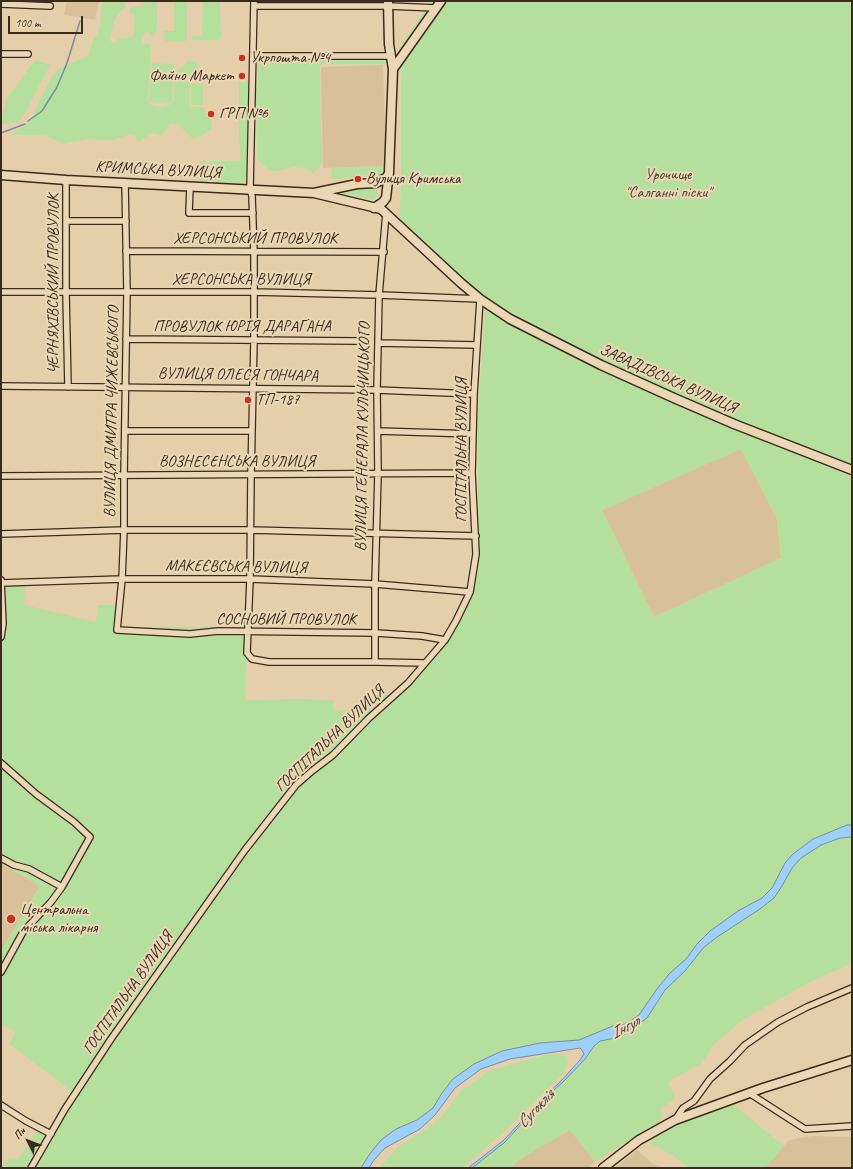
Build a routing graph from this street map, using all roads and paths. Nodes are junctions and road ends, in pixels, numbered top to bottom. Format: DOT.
graph roads {
  1 [pos="441,1"];
  2 [pos="254,3"];
  3 [pos="1,4"];
  4 [pos="388,4"];
  5 [pos="50,6"];
  6 [pos="436,8"];
  7 [pos="1,54"];
  8 [pos="28,54"];
  9 [pos="253,56"];
  10 [pos="391,56"];
  11 [pos="393,69"];
  12 [pos="389,172"];
  13 [pos="1,175"];
  14 [pos="66,180"];
  15 [pos="125,182"];
  16 [pos="376,183"];
  17 [pos="190,186"];
  18 [pos="329,188"];
  19 [pos="250,189"];
  20 [pos="314,193"];
  21 [pos="334,198"];
  22 [pos="386,198"];
  23 [pos="374,208"];
  24 [pos="253,213"];
  25 [pos="386,213"];
  26 [pos="66,221"];
  27 [pos="126,221"];
  28 [pos="126,251"];
  29 [pos="254,252"];
  30 [pos="384,252"];
  31 [pos="1,292"];
  32 [pos="127,292"];
  33 [pos="254,292"];
  34 [pos="66,293"];
  35 [pos="379,295"];
  36 [pos="480,299"];
  37 [pos="126,339"];
  38 [pos="254,340"];
  39 [pos="357,341"];
  40 [pos="378,343"];
  41 [pos="477,345"];
  42 [pos="1,386"];
  43 [pos="68,387"];
  44 [pos="125,387"];
  45 [pos="254,388"];
  46 [pos="377,390"];
  47 [pos="474,394"];
  48 [pos="125,431"];
  49 [pos="252,431"];
  50 [pos="378,431"];
  51 [pos="473,434"];
  52 [pos="852,470"];
  53 [pos="472,473"];
  54 [pos="378,474"];
  55 [pos="251,475"];
  56 [pos="1,476"];
  57 [pos="124,476"];
  58 [pos="124,530"];
  59 [pos="251,530"];
  60 [pos="376,533"];
  61 [pos="1,534"];
  62 [pos="476,536"];
  63 [pos="122,579"];
  64 [pos="250,579"];
  65 [pos="1,582"];
  66 [pos="375,584"];
  67 [pos="470,592"];
  68 [pos="128,631"];
  69 [pos="249,632"];
  70 [pos="376,633"];
  71 [pos="1,637"];
  72 [pos="445,640"];
  73 [pos="375,662"];
  74 [pos="425,663"];
  75 [pos="1,763"];
  76 [pos="1,858"];
  77 [pos="62,887"];
  78 [pos="1,972"];
  79 [pos="852,988"];
  80 [pos="852,1060"];
  81 [pos="749,1093"];
  82 [pos="1,1105"];
  83 [pos="675,1120"];
  84 [pos="852,1126"];
  85 [pos="51,1134"];
  86 [pos="30,1168"];
  87 [pos="603,1168"];
  1 -- 6 [label="street"];
  2 -- 4 [label="street"];
  2 -- 9 [label="street"];
  3 -- 5 [label="street"];
  4 -- 6 [label="street"];
  4 -- 10 [label="street"];
  6 -- 11 [label="street"];
  7 -- 8 [label="street"];
  9 -- 10 [label="street"];
  9 -- 19 [label="street"];
  10 -- 11 [label="street"];
  11 -- 12 [label="street"];
  12 -- 16 [label="street"];
  12 -- 22 [label="street"];
  13 -- 14 [label="street, КРИМСЬКА ВУЛИЦЯ"];
  14 -- 15 [label="street, КРИМСЬКА ВУЛИЦЯ"];
  14 -- 26 [label="street, ЧЕРНЯХІВСЬКИЙ ПРОВУЛОК"];
  15 -- 17 [label="street, КРИМСЬКА ВУЛИЦЯ"];
  15 -- 27 [label="street, ВУЛИЦЯ ДМИТРА ЧИЖЕВСЬКОГО"];
  16 -- 18 [label="street, КРИМСЬКА ВУЛИЦЯ"];
  16 -- 22 [label="street"];
  17 -- 19 [label="street, КРИМСЬКА ВУЛИЦЯ"];
  17 -- 24 [label="street"];
  18 -- 20 [label="street, КРИМСЬКА ВУЛИЦЯ"];
  18 -- 21 [label="street"];
  19 -- 20 [label="street, КРИМСЬКА ВУЛИЦЯ"];
  19 -- 24 [label="street"];
  20 -- 21 [label="street, КРИМСЬКА ВУЛИЦЯ"];
  21 -- 23 [label="street, КРИМСЬКА ВУЛИЦЯ"];
  22 -- 23 [label="street"];
  22 -- 25 [label="street"];
  23 -- 25 [label="street, КРИМСЬКА ВУЛИЦЯ"];
  24 -- 29 [label="street"];
  25 -- 30 [label="street, ВУЛИЦЯ ГЕНЕРАЛА КУЛЬЧИЦЬКОГО"];
  25 -- 36 [label="street, КРИМСЬКА ВУЛИЦЯ"];
  26 -- 27 [label="street"];
  26 -- 34 [label="street, ЧЕРНЯХІВСЬКИЙ ПРОВУЛОК"];
  27 -- 28 [label="street, ВУЛИЦЯ ДМИТРА ЧИЖЕВСЬКОГО"];
  28 -- 29 [label="street, ХЕРСОНСЬКИЙ ПРОВУЛОК"];
  28 -- 32 [label="street, ВУЛИЦЯ ДМИТРА ЧИЖЕВСЬКОГО"];
  29 -- 30 [label="street, ХЕРСОНСЬКИЙ ПРОВУЛОК"];
  29 -- 33 [label="street"];
  30 -- 35 [label="street, ВУЛИЦЯ ГЕНЕРАЛА КУЛЬЧИЦЬКОГО"];
  31 -- 34 [label="street, ХЕРСОНСЬКА ВУЛИЦЯ"];
  32 -- 33 [label="street, ХЕРСОНСЬКА ВУЛИЦЯ"];
  32 -- 34 [label="street, ХЕРСОНСЬКА ВУЛИЦЯ"];
  32 -- 37 [label="street, ВУЛИЦЯ ДМИТРА ЧИЖЕВСЬКОГО"];
  33 -- 35 [label="street, ХЕРСОНСЬКА ВУЛИЦЯ"];
  33 -- 38 [label="street"];
  34 -- 43 [label="street, ЧЕРНЯХІВСЬКИЙ ПРОВУЛОК"];
  35 -- 36 [label="street, ХЕРСОНСЬКА ВУЛИЦЯ"];
  35 -- 40 [label="street, ВУЛИЦЯ ГЕНЕРАЛА КУЛЬЧИЦЬКОГО"];
  36 -- 41 [label="street, ГОСПІТАЛЬНА ВУЛИЦЯ"];
  36 -- 52 [label="street, ЗАВАДІВСЬКА ВУЛИЦЯ"];
  37 -- 38 [label="street, ПРОВУЛОК ЮРІЯ ДАРАГАНА"];
  37 -- 44 [label="street, ВУЛИЦЯ ДМИТРА ЧИЖЕВСЬКОГО"];
  38 -- 39 [label="street, ПРОВУЛОК ЮРІЯ ДАРАГАНА"];
  38 -- 45 [label="street"];
  40 -- 41 [label="street"];
  40 -- 46 [label="street, ВУЛИЦЯ ГЕНЕРАЛА КУЛЬЧИЦЬКОГО"];
  41 -- 47 [label="street, ГОСПІТАЛЬНА ВУЛИЦЯ"];
  42 -- 43 [label="street, ВУЛИЦЯ ОЛЕСЯ ГОНЧАРА"];
  43 -- 44 [label="street, ВУЛИЦЯ ОЛЕСЯ ГОНЧАРА"];
  44 -- 45 [label="street, ВУЛИЦЯ ОЛЕСЯ ГОНЧАРА"];
  44 -- 48 [label="street, ВУЛИЦЯ ДМИТРА ЧИЖЕВСЬКОГО"];
  45 -- 46 [label="street, ВУЛИЦЯ ОЛЕСЯ ГОНЧАРА"];
  45 -- 49 [label="street"];
  46 -- 47 [label="street, ВУЛИЦЯ ОЛЕСЯ ГОНЧАРА"];
  46 -- 50 [label="street, ВУЛИЦЯ ГЕНЕРАЛА КУЛЬЧИЦЬКОГО"];
  47 -- 51 [label="street, ГОСПІТАЛЬНА ВУЛИЦЯ"];
  48 -- 49 [label="street"];
  48 -- 57 [label="street, ВУЛИЦЯ ДМИТРА ЧИЖЕВСЬКОГО"];
  49 -- 55 [label="street"];
  50 -- 51 [label="street"];
  50 -- 54 [label="street, ВУЛИЦЯ ГЕНЕРАЛА КУЛЬЧИЦЬКОГО"];
  51 -- 53 [label="street, ГОСПІТАЛЬНА ВУЛИЦЯ"];
  53 -- 54 [label="street, ВОЗНЕСЕНСЬКА ВУЛИЦЯ"];
  53 -- 62 [label="street, ГОСПІТАЛЬНА ВУЛИЦЯ"];
  54 -- 55 [label="street, ВОЗНЕСЕНСЬКА ВУЛИЦЯ"];
  54 -- 60 [label="street, ВУЛИЦЯ ГЕНЕРАЛА КУЛЬЧИЦЬКОГО"];
  55 -- 57 [label="street, ВОЗНЕСЕНСЬКА ВУЛИЦЯ"];
  55 -- 59 [label="street"];
  56 -- 57 [label="street, ВОЗНЕСЕНСЬКА ВУЛИЦЯ"];
  57 -- 58 [label="street, ВУЛИЦЯ ДМИТРА ЧИЖЕВСЬКОГО"];
  58 -- 59 [label="street"];
  58 -- 61 [label="street"];
  58 -- 63 [label="street, ВУЛИЦЯ ДМИТРА ЧИЖЕВСЬКОГО"];
  59 -- 60 [label="street"];
  59 -- 64 [label="street"];
  60 -- 62 [label="street"];
  60 -- 66 [label="street, ВУЛИЦЯ ГЕНЕРАЛА КУЛЬЧИЦЬКОГО"];
  62 -- 67 [label="street, ГОСПІТАЛЬНА ВУЛИЦЯ"];
  63 -- 64 [label="street, МАКЕЄВСЬКА ВУЛИЦЯ"];
  63 -- 65 [label="street, МАКЕЄВСЬКА ВУЛИЦЯ"];
  63 -- 68 [label="street, ВУЛИЦЯ ДМИТРА ЧИЖЕВСЬКОГО"];
  64 -- 66 [label="street, МАКЕЄВСЬКА ВУЛИЦЯ"];
  64 -- 69 [label="street"];
  65 -- 71 [label="street"];
  66 -- 67 [label="street, МАКЕЄВСЬКА ВУЛИЦЯ"];
  66 -- 70 [label="street, ВУЛИЦЯ ГЕНЕРАЛА КУЛЬЧИЦЬКОГО"];
  67 -- 72 [label="street, ГОСПІТАЛЬНА ВУЛИЦЯ"];
  68 -- 69 [label="street, СОСНОВИЙ ПРОВУЛОК"];
  69 -- 70 [label="street, СОСНОВИЙ ПРОВУЛОК"];
  69 -- 73 [label="street"];
  70 -- 72 [label="street, СОСНОВИЙ ПРОВУЛОК"];
  70 -- 73 [label="street, ВУЛИЦЯ ГЕНЕРАЛА КУЛЬЧИЦЬКОГО"];
  72 -- 74 [label="street, ГОСПІТАЛЬНА ВУЛИЦЯ"];
  73 -- 74 [label="street"];
  74 -- 85 [label="street, ГОСПІТАЛЬНА ВУЛИЦЯ"];
  75 -- 77 [label="street"];
  76 -- 77 [label="street"];
  77 -- 78 [label="street"];
  79 -- 83 [label="street"];
  80 -- 81 [label="street"];
  81 -- 83 [label="street"];
  81 -- 84 [label="street"];
  82 -- 85 [label="street"];
  83 -- 87 [label="street"];
  85 -- 86 [label="street, ГОСПІТАЛЬНА ВУЛИЦЯ"];
}
